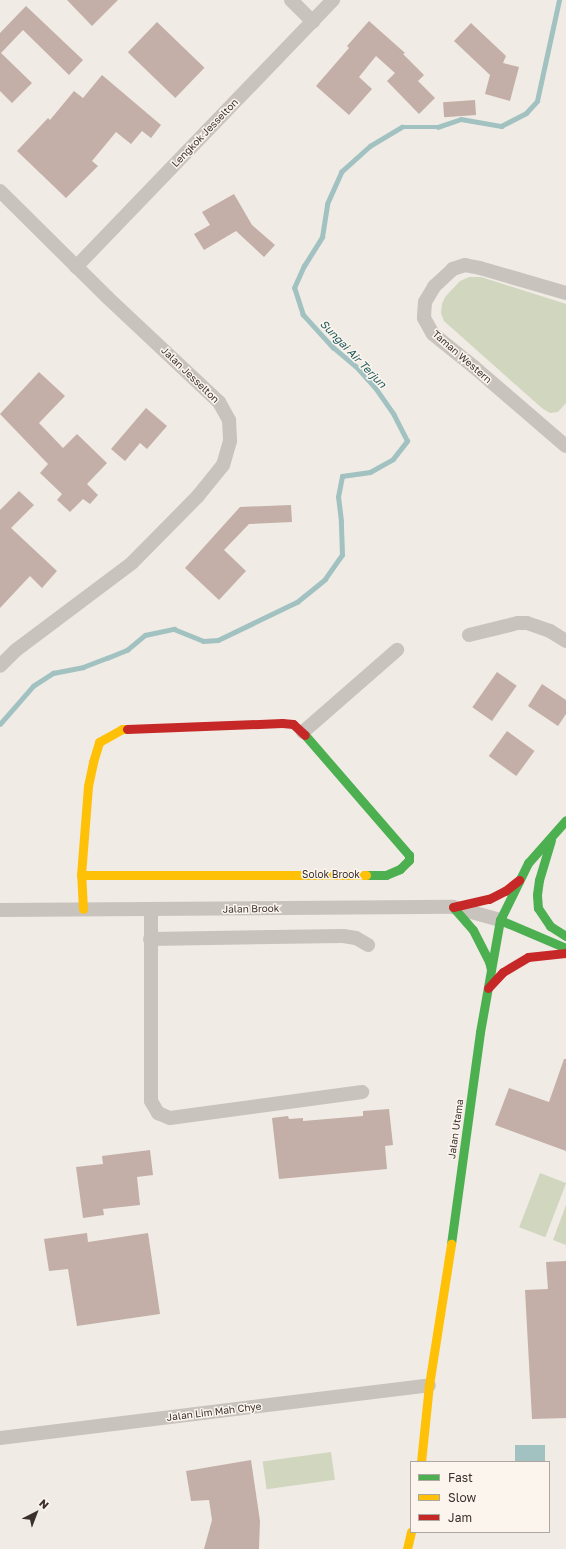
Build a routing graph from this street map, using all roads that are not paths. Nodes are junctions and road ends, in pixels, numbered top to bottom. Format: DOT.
graph roads {
  1 [pos="290,0"];
  2 [pos="334,0"];
  3 [pos="313,22"];
  4 [pos="0,191"];
  5 [pos="76,267"];
  6 [pos="566,293"];
  7 [pos="566,445"];
  8 [pos="469,635"];
  9 [pos="566,641"];
  10 [pos="397,650"];
  11 [pos="0,666"];
  12 [pos="303,732"];
  13 [pos="566,820"];
  14 [pos="552,839"];
  15 [pos="81,875"];
  16 [pos="519,880"];
  17 [pos="452,907"];
  18 [pos="83,909"];
  19 [pos="0,910"];
  20 [pos="151,910"];
  21 [pos="500,920"];
  22 [pos="566,936"];
  23 [pos="150,939"];
  24 [pos="368,945"];
  25 [pos="566,948"];
  26 [pos="566,953"];
  27 [pos="491,971"];
  28 [pos="488,988"];
  29 [pos="362,1092"];
  30 [pos="429,1385"];
  31 [pos="0,1438"];
  32 [pos="421,1461"];
  33 [pos="411,1533"];
  34 [pos="407,1549"];
  1 -- 3 [label="street"];
  2 -- 3 [label="street, Lengkok Jesselton"];
  3 -- 5 [label="street, Lengkok Jesselton"];
  4 -- 5 [label="street, Jalan Jesselton"];
  5 -- 11 [label="street, Jalan Jesselton"];
  6 -- 7 [label="street, Taman Western"];
  8 -- 9 [label="street"];
  10 -- 12 [label="street"];
  12 -- 15 [label="main road, Solok Brook"];
  12 -- 15 [label="main road, Solok Brook"];
  13 -- 14 [label="main road, Jalan Utama"];
  14 -- 16 [label="main road, Jalan Utama"];
  14 -- 22 [label="main road"];
  15 -- 18 [label="main road, Solok Brook"];
  16 -- 17 [label="main road"];
  16 -- 21 [label="main road, Jalan Utama"];
  17 -- 20 [label="street, Jalan Brook"];
  17 -- 21 [label="street, Jalan Brook"];
  17 -- 27 [label="main road"];
  18 -- 19 [label="street, Jalan Brook"];
  18 -- 20 [label="street, Jalan Brook"];
  20 -- 23 [label="street"];
  21 -- 25 [label="main road"];
  21 -- 27 [label="main road, Jalan Utama"];
  23 -- 24 [label="street"];
  23 -- 29 [label="street"];
  26 -- 28 [label="main road"];
  27 -- 28 [label="main road, Jalan Utama"];
  28 -- 30 [label="main road, Jalan Utama"];
  30 -- 31 [label="street, Jalan Lim Mah Chye"];
  30 -- 32 [label="main road, Jalan Utama"];
  33 -- 34 [label="main road"];
}
